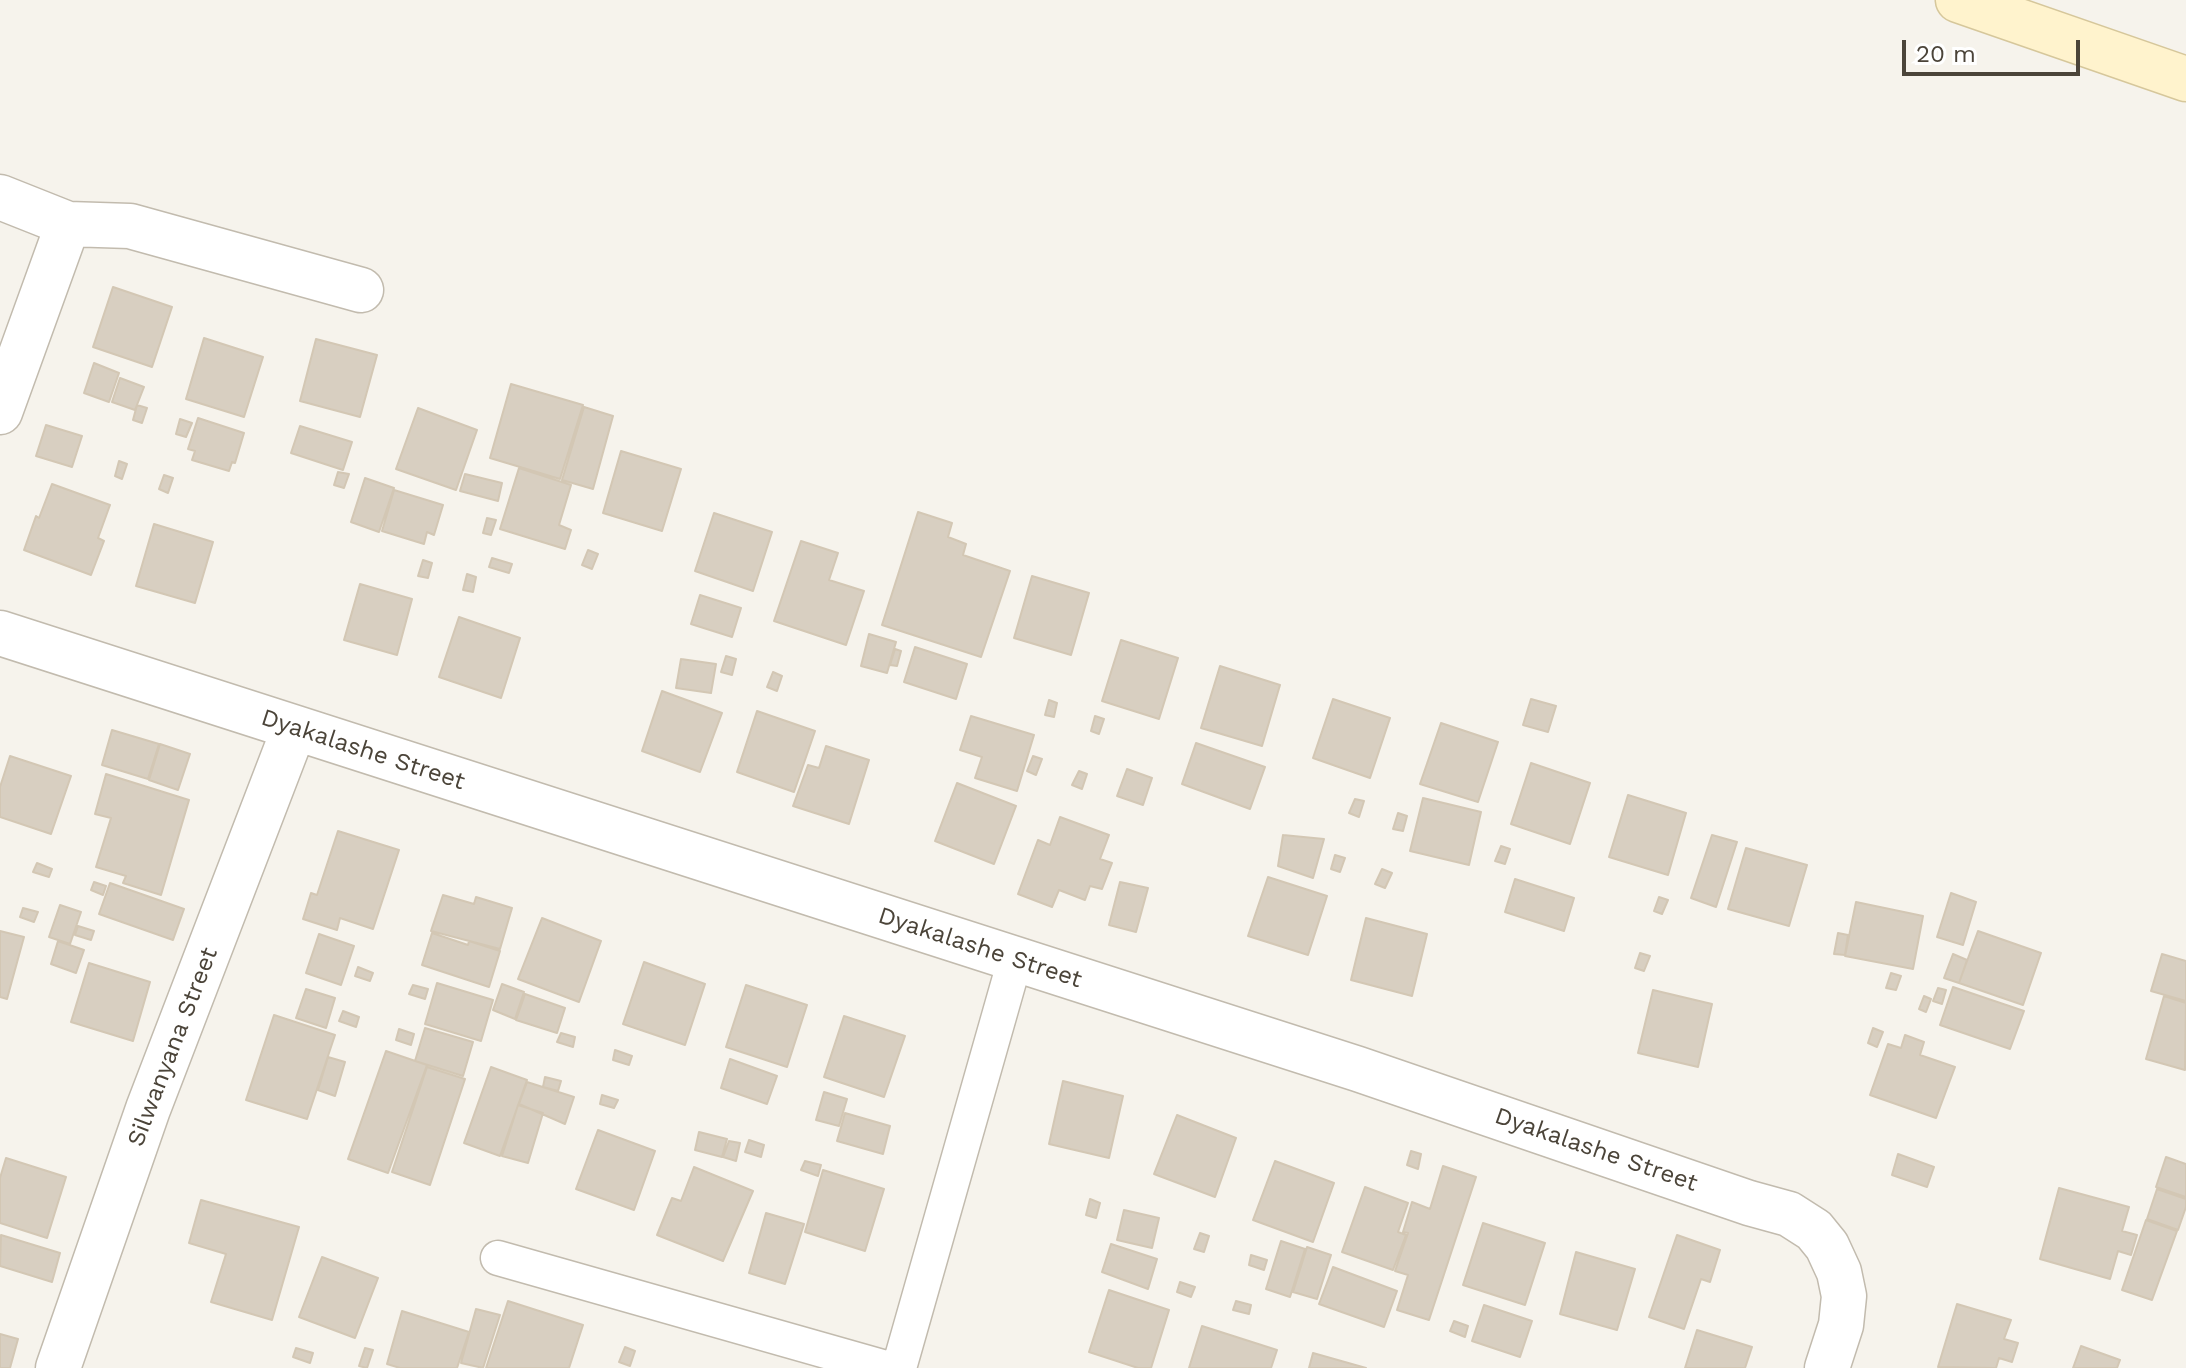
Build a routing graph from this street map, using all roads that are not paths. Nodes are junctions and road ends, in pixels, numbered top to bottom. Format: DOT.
graph roads {
  1 [pos="1958,0"];
  2 [pos="2186,79"];
  3 [pos="0,197"];
  4 [pos="68,224"];
  5 [pos="361,290"];
  6 [pos="0,412"];
  7 [pos="0,633"];
  8 [pos="294,729"];
  9 [pos="1015,960"];
  10 [pos="498,1258"];
  11 [pos="58,1368"];
  12 [pos="886,1368"];
  13 [pos="899,1368"];
  14 [pos="1827,1368"];
  1 -- 2 [label="main road"];
  3 -- 4 [label="street"];
  4 -- 5 [label="street"];
  4 -- 6 [label="street"];
  7 -- 8 [label="street, Dyakalashe Street"];
  8 -- 9 [label="street, Dyakalashe Street"];
  8 -- 11 [label="street, Silwanyana Street"];
  9 -- 13 [label="lane"];
  9 -- 14 [label="street, Dyakalashe Street"];
  10 -- 12 [label="lane"];
}
